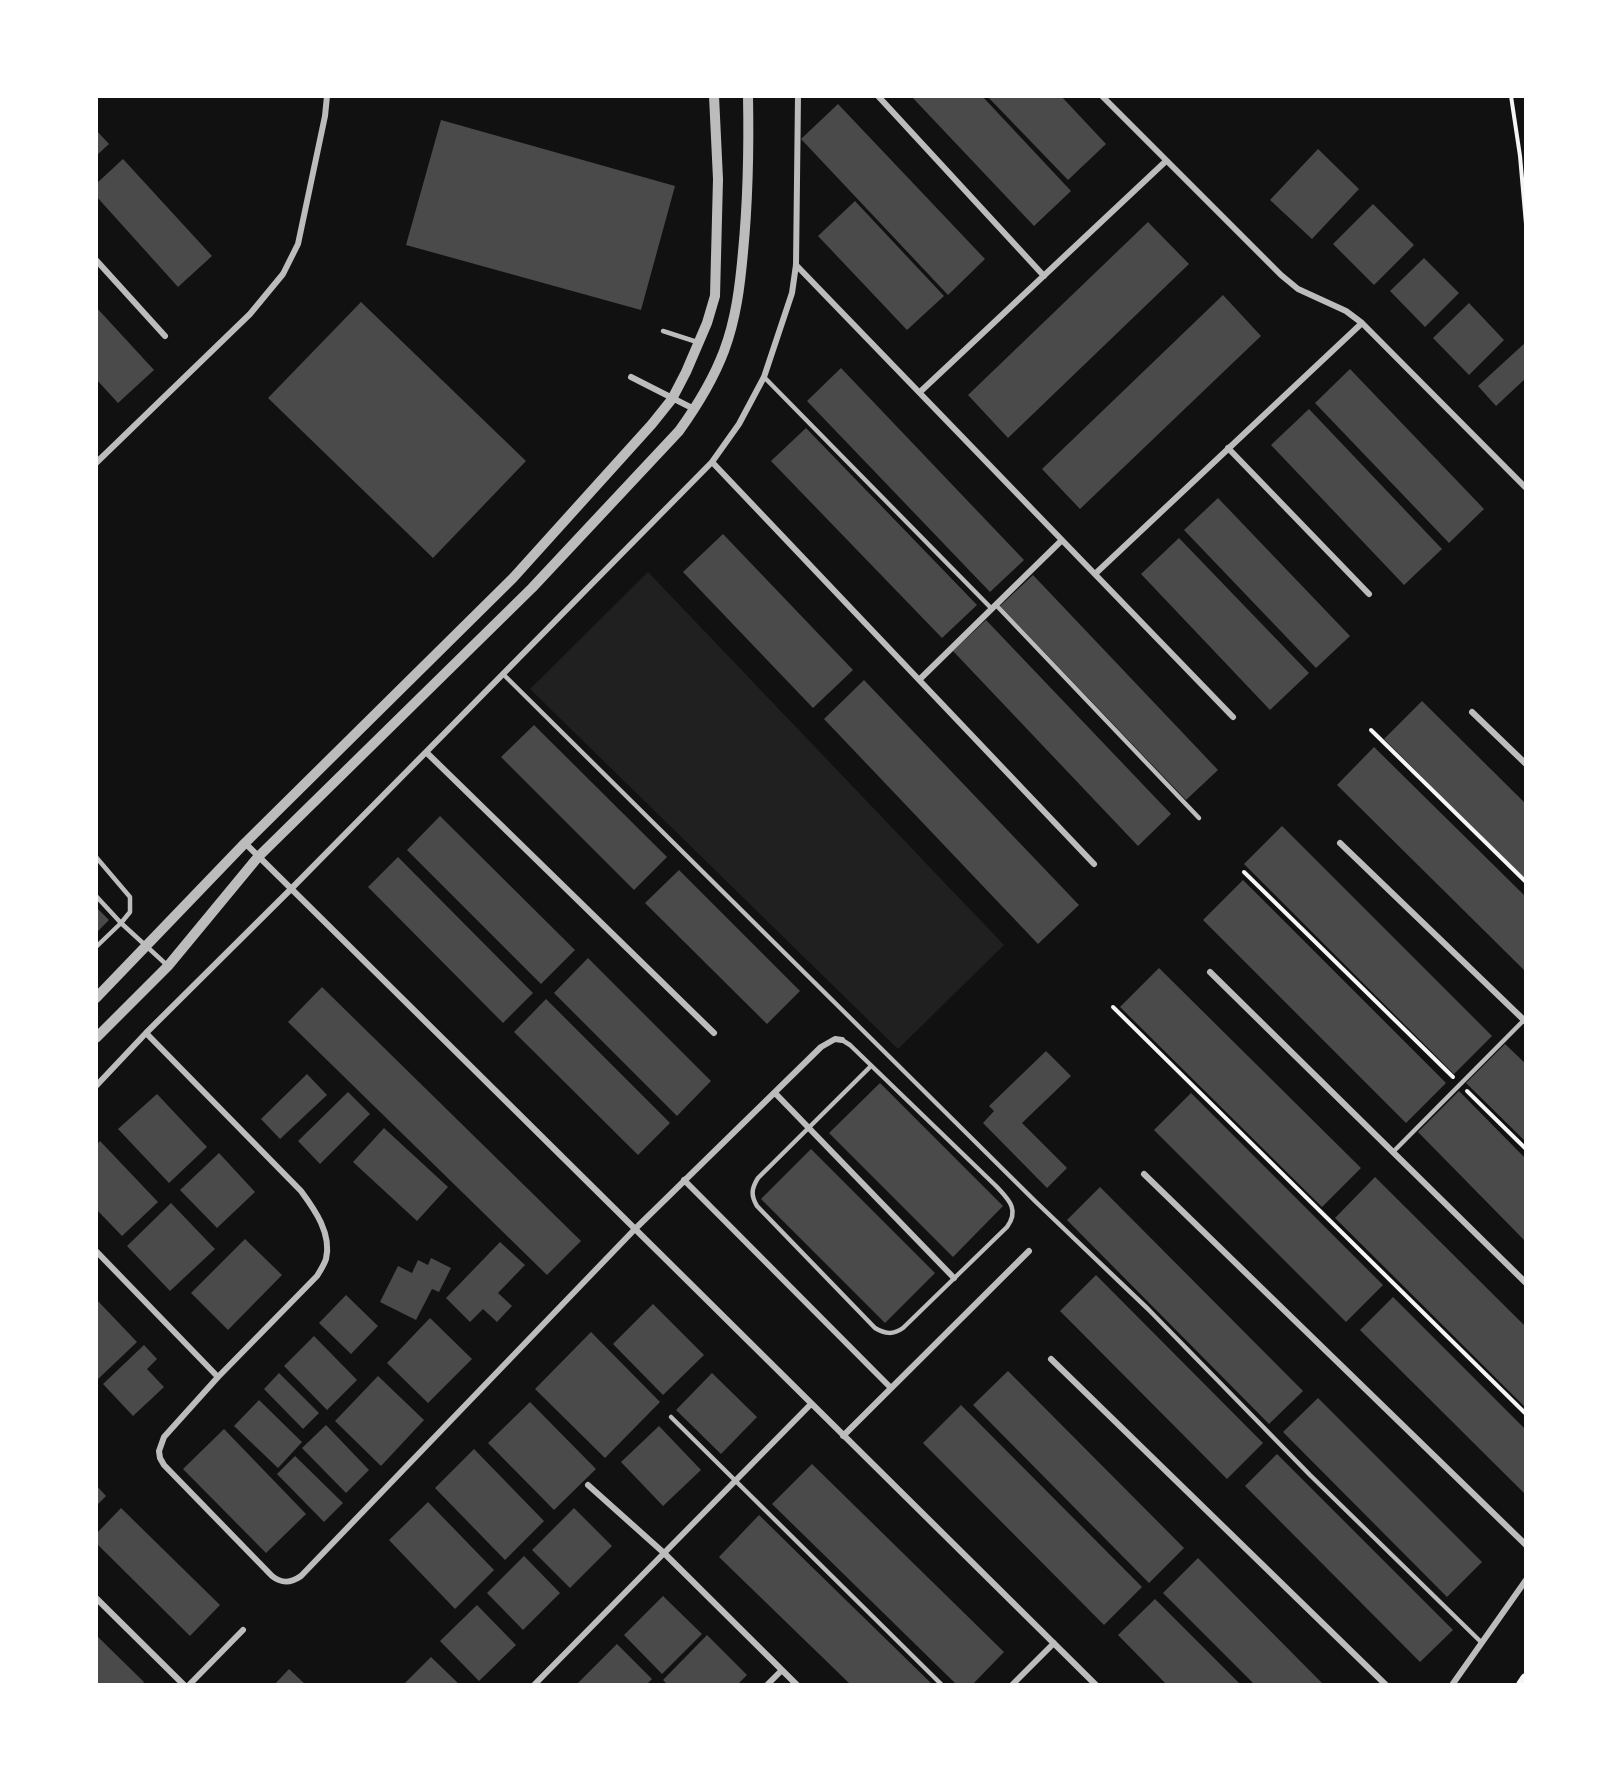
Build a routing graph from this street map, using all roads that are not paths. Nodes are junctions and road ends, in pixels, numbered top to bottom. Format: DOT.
graph roads {
  1 [pos="327,96"];
  2 [pos="714,96"];
  3 [pos="748,96"];
  4 [pos="798,96"];
  5 [pos="878,96"];
  6 [pos="1101,96"];
  7 [pos="1166,161"];
  8 [pos="96,260"];
  9 [pos="796,265"];
  10 [pos="1044,276"];
  11 [pos="1362,323"];
  12 [pos="663,331"];
  13 [pos="165,336"];
  14 [pos="699,343"];
  15 [pos="764,376"];
  16 [pos="631,377"];
  17 [pos="920,392"];
  18 [pos="672,399"];
  19 [pos="694,410"];
  20 [pos="1228,448"];
  21 [pos="712,462"];
  22 [pos="96,463"];
  23 [pos="1526,488"];
  24 [pos="1062,540"];
  25 [pos="1095,574"];
  26 [pos="1369,594"];
  27 [pos="994,607"];
  28 [pos="503,674"];
  29 [pos="919,680"];
  30 [pos="1472,712"];
  31 [pos="1233,717"];
  32 [pos="426,752"];
  33 [pos="1526,764"];
  34 [pos="1199,818"];
  35 [pos="245,843"];
  36 [pos="1340,843"];
  37 [pos="96,857"];
  38 [pos="258,857"];
  39 [pos="1094,864"];
  40 [pos="290,890"];
  41 [pos="96,896"];
  42 [pos="121,923"];
  43 [pos="147,946"];
  44 [pos="96,947"];
  45 [pos="168,966"];
  46 [pos="1210,972"];
  47 [pos="96,998"];
  48 [pos="1525,1021"];
  49 [pos="714,1033"];
  50 [pos="146,1034"];
  51 [pos="96,1038"];
  52 [pos="842,1040"];
  53 [pos="871,1066"];
  54 [pos="96,1086"];
  55 [pos="775,1093"];
  56 [pos="808,1128"];
  57 [pos="1393,1152"];
  58 [pos="1144,1174"];
  59 [pos="684,1180"];
  60 [pos="634,1230"];
  61 [pos="96,1251"];
  62 [pos="1029,1251"];
  63 [pos="954,1278"];
  64 [pos="1526,1283"];
  65 [pos="1051,1359"];
  66 [pos="218,1377"];
  67 [pos="891,1388"];
  68 [pos="811,1404"];
  69 [pos="671,1417"];
  70 [pos="843,1436"];
  71 [pos="735,1481"];
  72 [pos="588,1485"];
  73 [pos="1526,1545"];
  74 [pos="664,1553"];
  75 [pos="1526,1580"];
  76 [pos="96,1598"];
  77 [pos="243,1630"];
  78 [pos="1481,1642"];
  79 [pos="1054,1643"];
  80 [pos="782,1670"];
  81 [pos="1526,1679"];
  82 [pos="184,1685"];
  83 [pos="189,1685"];
  84 [pos="534,1685"];
  85 [pos="767,1685"];
  86 [pos="797,1685"];
  87 [pos="942,1685"];
  88 [pos="1012,1685"];
  89 [pos="1096,1685"];
  90 [pos="1386,1685"];
  91 [pos="1452,1685"];
  92 [pos="1522,1685"];
  1 -- 22 [label="street"];
  2 -- 14 [label="street"];
  3 -- 19 [label="street"];
  4 -- 9 [label="street"];
  5 -- 10 [label="street"];
  6 -- 7 [label="street"];
  7 -- 10 [label="street"];
  7 -- 11 [label="street"];
  8 -- 13 [label="street"];
  9 -- 15 [label="street"];
  9 -- 17 [label="street"];
  10 -- 17 [label="street"];
  11 -- 20 [label="street"];
  11 -- 23 [label="street"];
  12 -- 14 [label="lane"];
  14 -- 18 [label="street"];
  15 -- 21 [label="street"];
  15 -- 27 [label="lane"];
  16 -- 18 [label="street"];
  17 -- 24 [label="street"];
  18 -- 19 [label="street"];
  18 -- 35 [label="street"];
  19 -- 38 [label="street"];
  20 -- 25 [label="street"];
  20 -- 26 [label="street"];
  21 -- 28 [label="street"];
  21 -- 29 [label="street"];
  24 -- 25 [label="street"];
  24 -- 27 [label="street"];
  25 -- 31 [label="street"];
  27 -- 29 [label="street"];
  27 -- 34 [label="lane"];
  28 -- 32 [label="street"];
  28 -- 78 [label="lane"];
  29 -- 39 [label="street"];
  30 -- 33 [label="street"];
  32 -- 40 [label="street"];
  32 -- 49 [label="street"];
  35 -- 38 [label="street"];
  35 -- 43 [label="street"];
  36 -- 48 [label="street"];
  37 -- 42 [label="lane"];
  38 -- 40 [label="street"];
  38 -- 45 [label="street"];
  40 -- 50 [label="street"];
  40 -- 60 [label="street"];
  41 -- 42 [label="lane"];
  42 -- 43 [label="lane"];
  42 -- 44 [label="lane"];
  43 -- 45 [label="lane"];
  43 -- 47 [label="street"];
  45 -- 51 [label="street"];
  46 -- 57 [label="street"];
  48 -- 57 [label="lane"];
  50 -- 54 [label="street"];
  50 -- 66 [label="street"];
  52 -- 53 [label="lane"];
  52 -- 55 [label="street"];
  53 -- 56 [label="lane"];
  53 -- 63 [label="lane"];
  55 -- 56 [label="street"];
  55 -- 59 [label="street"];
  56 -- 63 [label="street"];
  56 -- 63 [label="lane"];
  57 -- 64 [label="street"];
  58 -- 73 [label="street"];
  59 -- 60 [label="street"];
  59 -- 67 [label="street"];
  60 -- 66 [label="street"];
  60 -- 68 [label="street"];
  61 -- 66 [label="street"];
  62 -- 67 [label="street"];
  65 -- 90 [label="street"];
  67 -- 70 [label="street"];
  68 -- 70 [label="street"];
  68 -- 71 [label="street"];
  69 -- 71 [label="lane"];
  70 -- 79 [label="street"];
  71 -- 74 [label="street"];
  71 -- 87 [label="lane"];
  72 -- 74 [label="street"];
  74 -- 80 [label="street"];
  74 -- 84 [label="street"];
  75 -- 78 [label="street"];
  76 -- 82 [label="street"];
  77 -- 83 [label="street"];
  78 -- 91 [label="street"];
  79 -- 88 [label="street"];
  79 -- 89 [label="street"];
  80 -- 85 [label="street"];
  80 -- 86 [label="street"];
  81 -- 92 [label="main road"];
}
